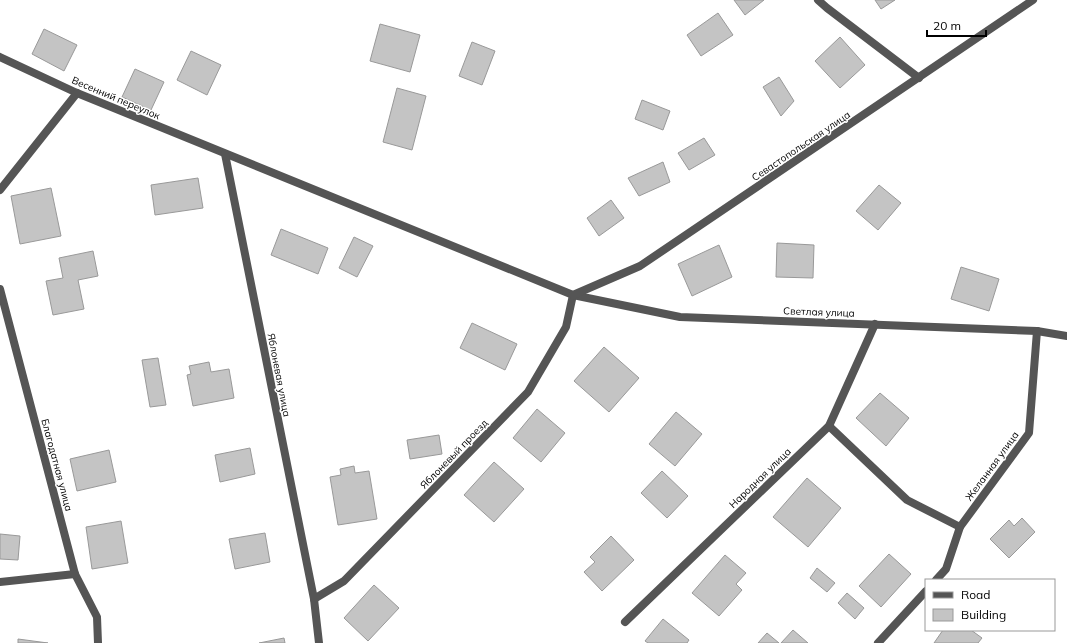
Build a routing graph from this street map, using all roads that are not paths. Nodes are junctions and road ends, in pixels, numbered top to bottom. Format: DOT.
graph roads {
  1 [pos="818,0"];
  2 [pos="1033,0"];
  3 [pos="0,57"];
  4 [pos="919,78"];
  5 [pos="77,93"];
  6 [pos="225,154"];
  7 [pos="0,190"];
  8 [pos="0,289"];
  9 [pos="572,295"];
  10 [pos="875,324"];
  11 [pos="1037,331"];
  12 [pos="1067,336"];
  13 [pos="828,426"];
  14 [pos="960,527"];
  15 [pos="75,574"];
  16 [pos="937,579"];
  17 [pos="0,582"];
  18 [pos="925,592"];
  19 [pos="314,599"];
  20 [pos="625,622"];
  21 [pos="98,643"];
  22 [pos="319,643"];
  23 [pos="878,643"];
  1 -- 4 [label="street"];
  2 -- 4 [label="street, Севастопольская улица"];
  3 -- 5 [label="street, Весенний переулок"];
  4 -- 9 [label="street, Севастопольская улица"];
  5 -- 6 [label="street, Весенний переулок"];
  5 -- 7 [label="street"];
  6 -- 9 [label="street, Весенний переулок"];
  6 -- 19 [label="street, Яблоневая улица"];
  8 -- 15 [label="street, Благодатная улица"];
  9 -- 10 [label="street, Светлая улица"];
  9 -- 19 [label="street, Яблоневый проезд"];
  10 -- 11 [label="street, Светлая улица"];
  10 -- 13 [label="street, Народная улица"];
  11 -- 12 [label="street, Светлая улица"];
  11 -- 14 [label="street, Желанная улица"];
  13 -- 14 [label="street"];
  13 -- 20 [label="street, Народная улица"];
  14 -- 16 [label="street, Желанная улица"];
  15 -- 17 [label="street"];
  15 -- 21 [label="street, Благодатная улица"];
  18 -- 23 [label="street"];
  19 -- 22 [label="street, Яблоневая улица"];
}
